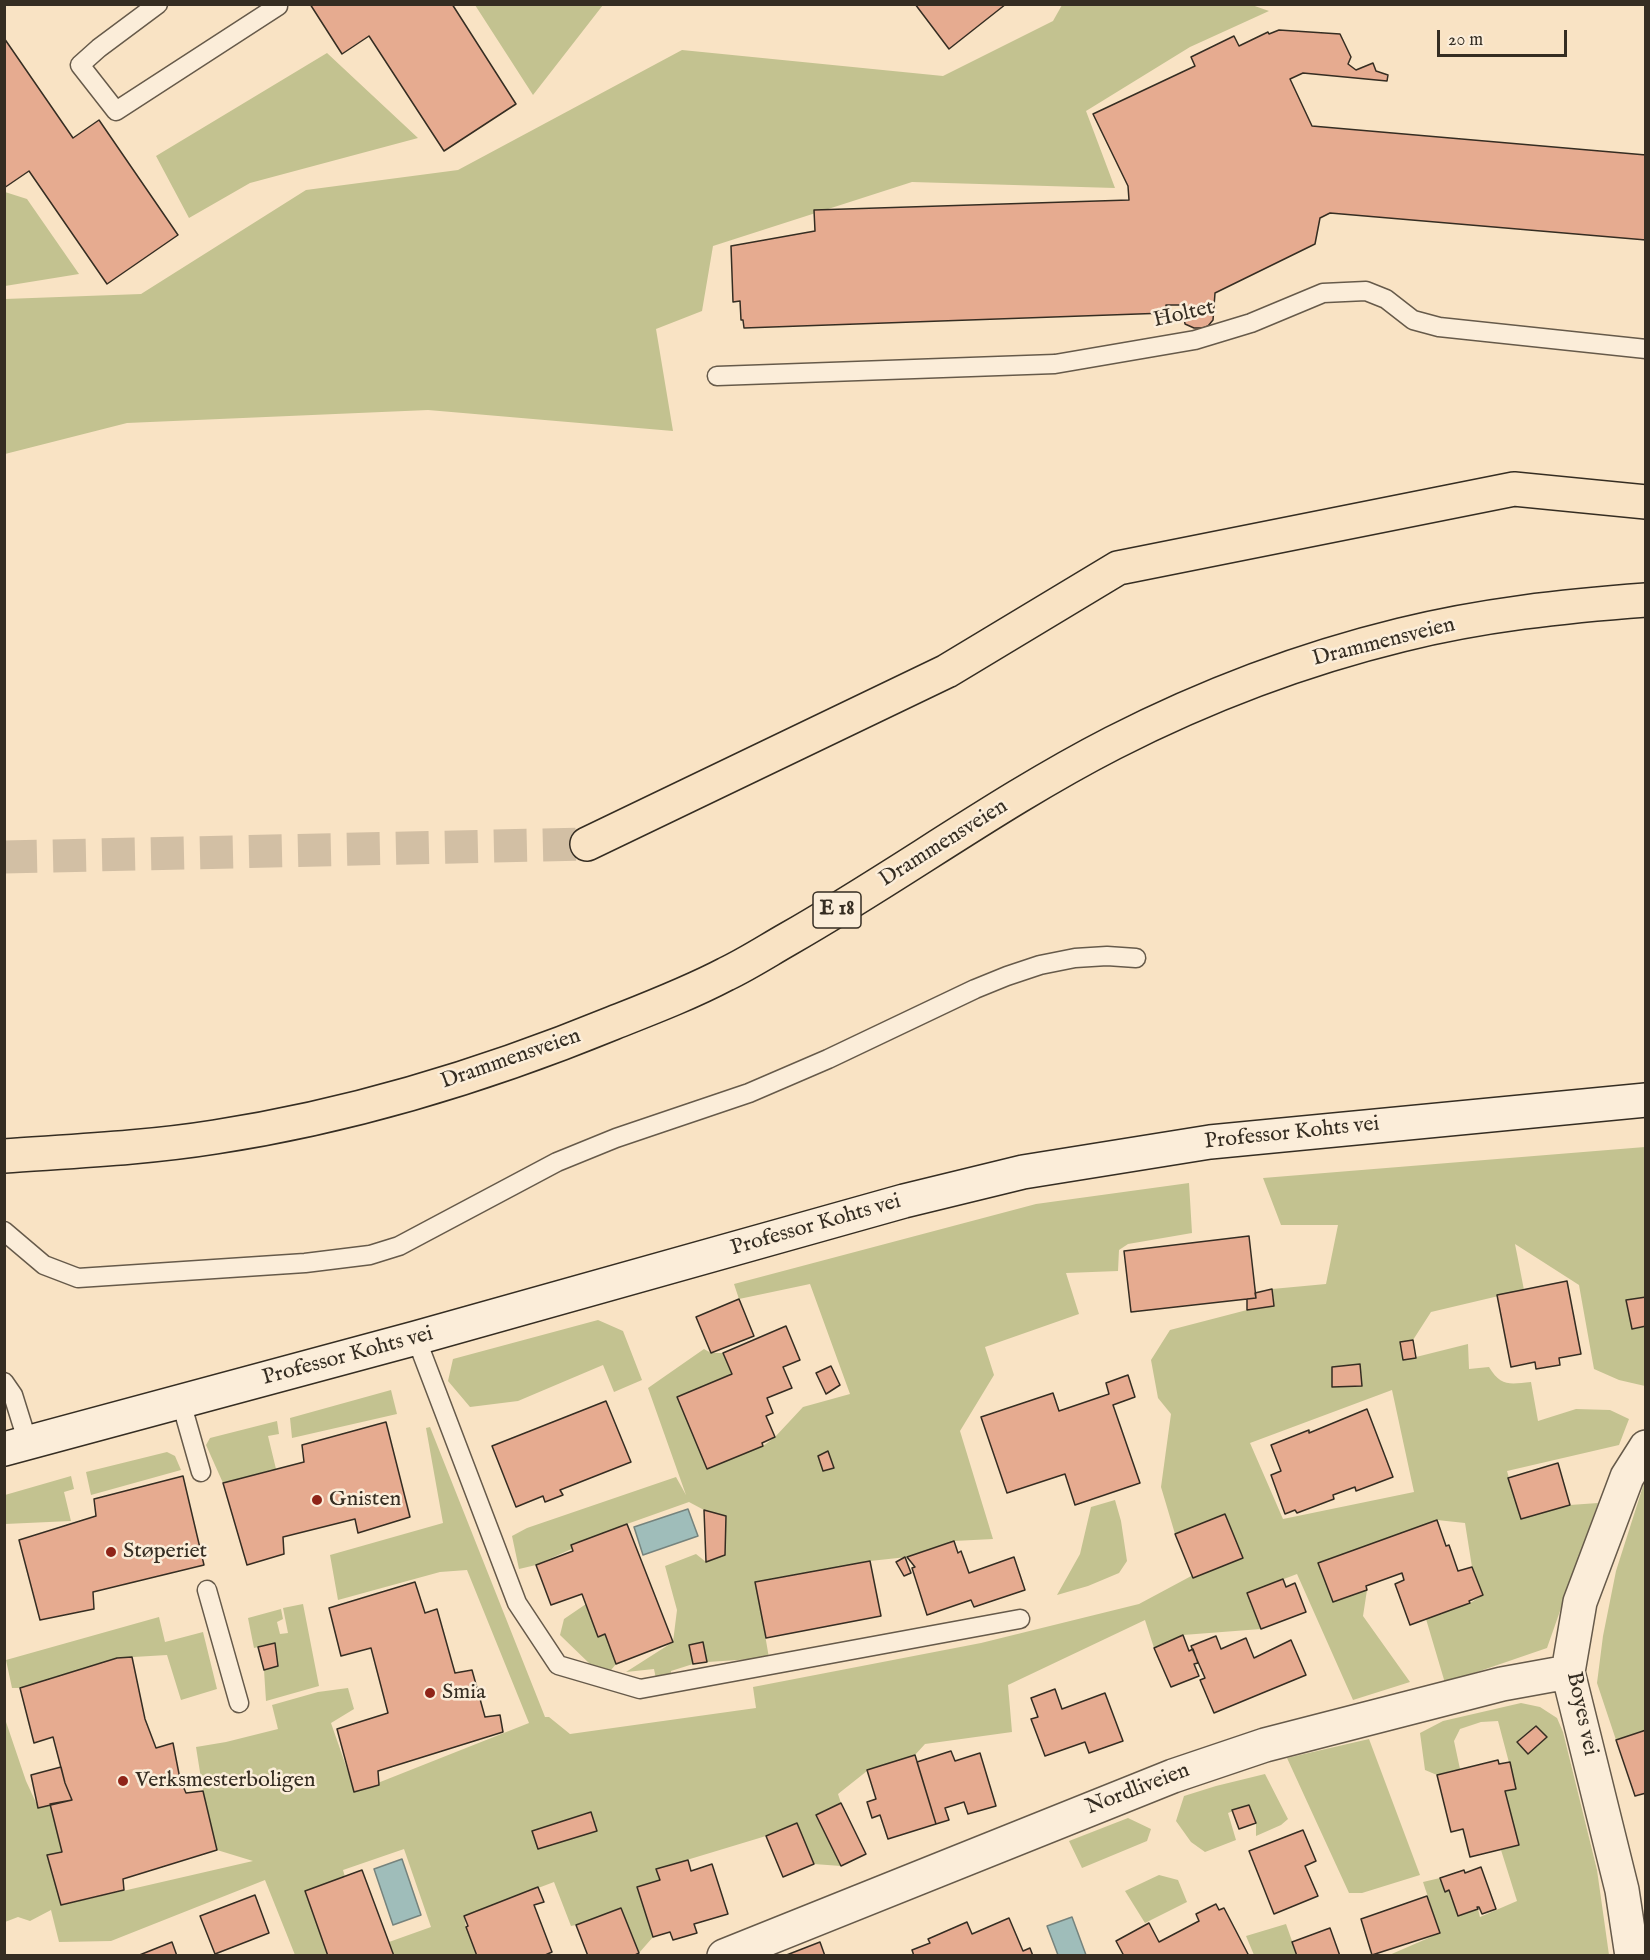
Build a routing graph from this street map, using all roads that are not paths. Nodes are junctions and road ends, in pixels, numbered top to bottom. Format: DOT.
graph roads {
  1 [pos="158,4"];
  2 [pos="278,4"];
  3 [pos="1646,349"];
  4 [pos="717,376"];
  5 [pos="1646,502"];
  6 [pos="1646,600"];
  7 [pos="588,844"];
  8 [pos="1136,958"];
  9 [pos="1646,1100"];
  10 [pos="4,1156"];
  11 [pos="4,1231"];
  12 [pos="416,1338"];
  13 [pos="4,1383"];
  14 [pos="181,1402"];
  15 [pos="16,1446"];
  16 [pos="1646,1447"];
  17 [pos="201,1472"];
  18 [pos="207,1590"];
  19 [pos="1020,1619"];
  20 [pos="1568,1672"];
  21 [pos="239,1703"];
  22 [pos="724,1956"];
  23 [pos="1632,1956"];
  1 -- 2 [label="lane"];
  3 -- 4 [label="lane, Holtet"];
  5 -- 7 [label="highway"];
  6 -- 10 [label="highway, Drammensveien / E 18"];
  8 -- 11 [label="lane"];
  9 -- 12 [label="main road, Professor Kohts vei"];
  12 -- 14 [label="main road, Professor Kohts vei"];
  12 -- 19 [label="lane"];
  13 -- 15 [label="lane"];
  14 -- 15 [label="main road, Professor Kohts vei"];
  14 -- 17 [label="lane"];
  16 -- 20 [label="main road, Boyes vei"];
  18 -- 21 [label="lane"];
  20 -- 22 [label="main road, Nordliveien"];
  20 -- 23 [label="main road, Boyes vei"];
}
